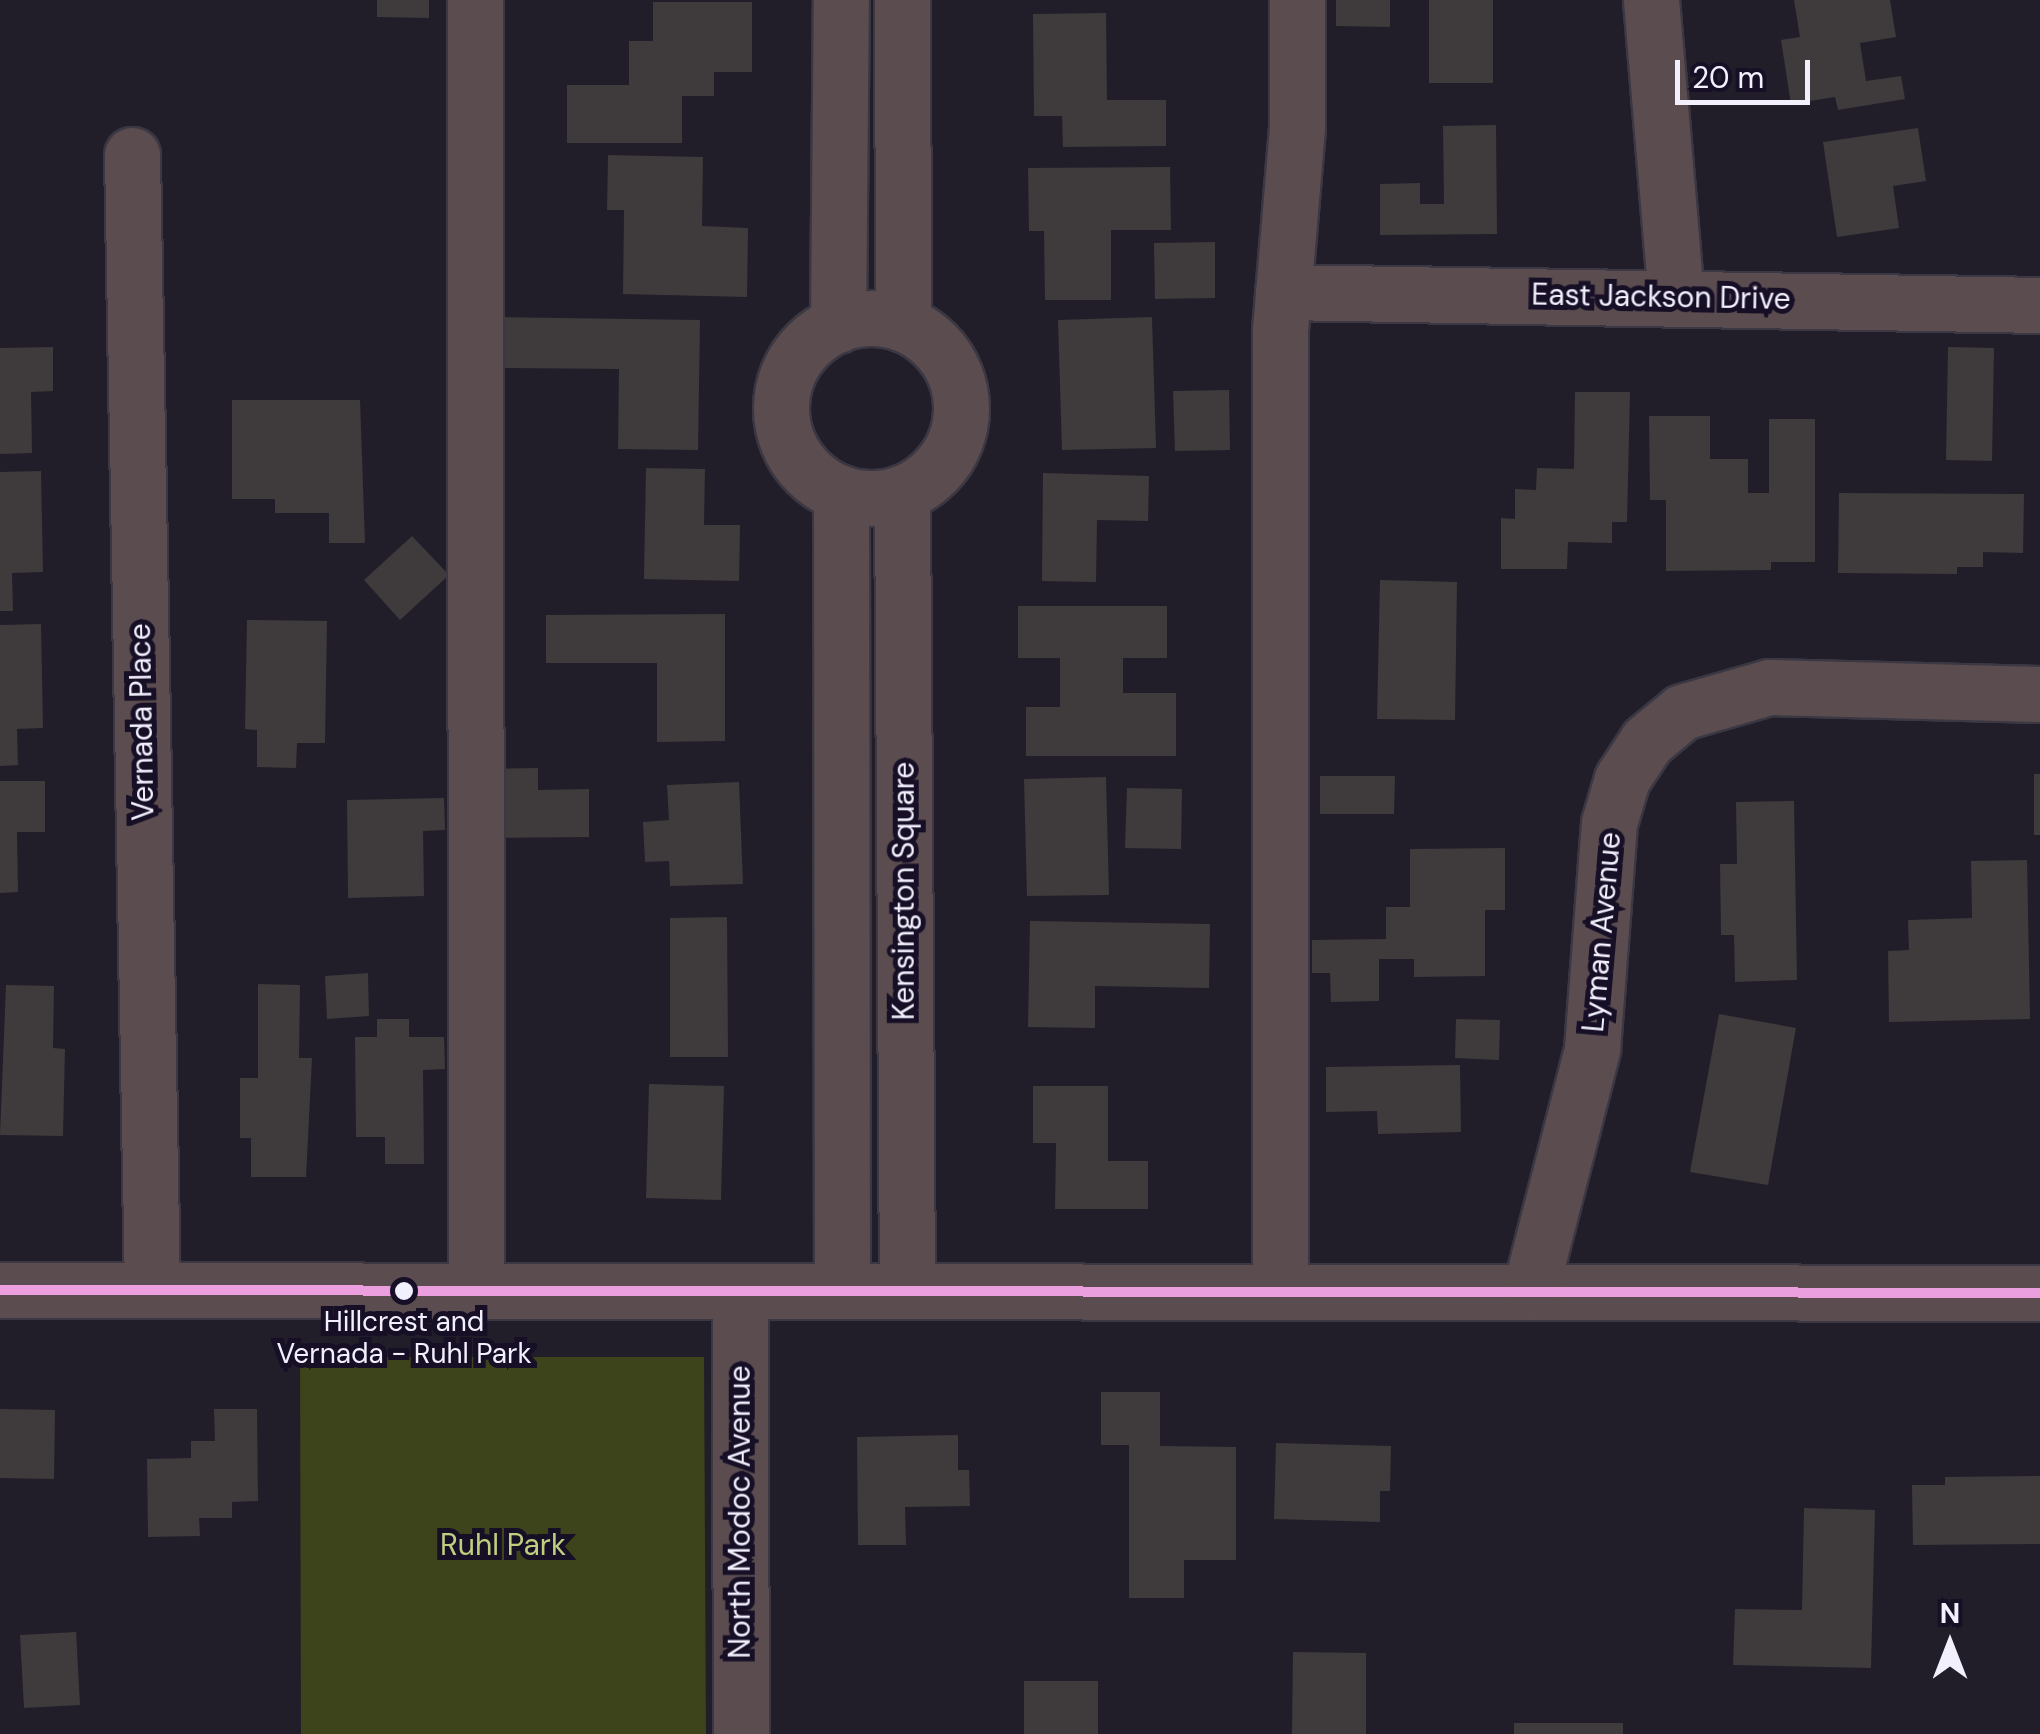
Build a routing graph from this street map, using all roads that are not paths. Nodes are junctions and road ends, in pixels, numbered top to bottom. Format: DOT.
graph roads {
  1 [pos="475,0"];
  2 [pos="841,0"];
  3 [pos="902,0"];
  4 [pos="1297,0"];
  5 [pos="1651,0"];
  6 [pos="132,156"];
  7 [pos="1282,292"];
  8 [pos="1676,296"];
  9 [pos="2040,305"];
  10 [pos="903,324"];
  11 [pos="838,325"];
  12 [pos="841,493"];
  13 [pos="902,493"];
  14 [pos="2040,694"];
  15 [pos="152,1289"];
  16 [pos="0,1290"];
  17 [pos="476,1290"];
  18 [pos="740,1290"];
  19 [pos="842,1290"];
  20 [pos="907,1290"];
  21 [pos="1280,1290"];
  22 [pos="1530,1290"];
  23 [pos="2040,1292"];
  24 [pos="741,1734"];
  1 -- 17 [label="street"];
  2 -- 11 [label="street"];
  3 -- 10 [label="street"];
  4 -- 7 [label="street"];
  5 -- 8 [label="street"];
  6 -- 15 [label="street, Vernada Place"];
  7 -- 8 [label="street, East Jackson Drive"];
  7 -- 21 [label="street"];
  8 -- 9 [label="street, East Jackson Drive"];
  10 -- 11 [label="street"];
  10 -- 13 [label="street"];
  11 -- 12 [label="street"];
  12 -- 13 [label="street"];
  12 -- 19 [label="street, Kensington Square"];
  13 -- 20 [label="street, Kensington Square"];
  14 -- 22 [label="street, Lyman Avenue"];
  15 -- 16 [label="street"];
  15 -- 17 [label="street"];
  17 -- 18 [label="street"];
  18 -- 19 [label="street"];
  18 -- 24 [label="street, North Modoc Avenue"];
  19 -- 20 [label="street"];
  20 -- 21 [label="street"];
  21 -- 22 [label="street"];
  22 -- 23 [label="street"];
}
